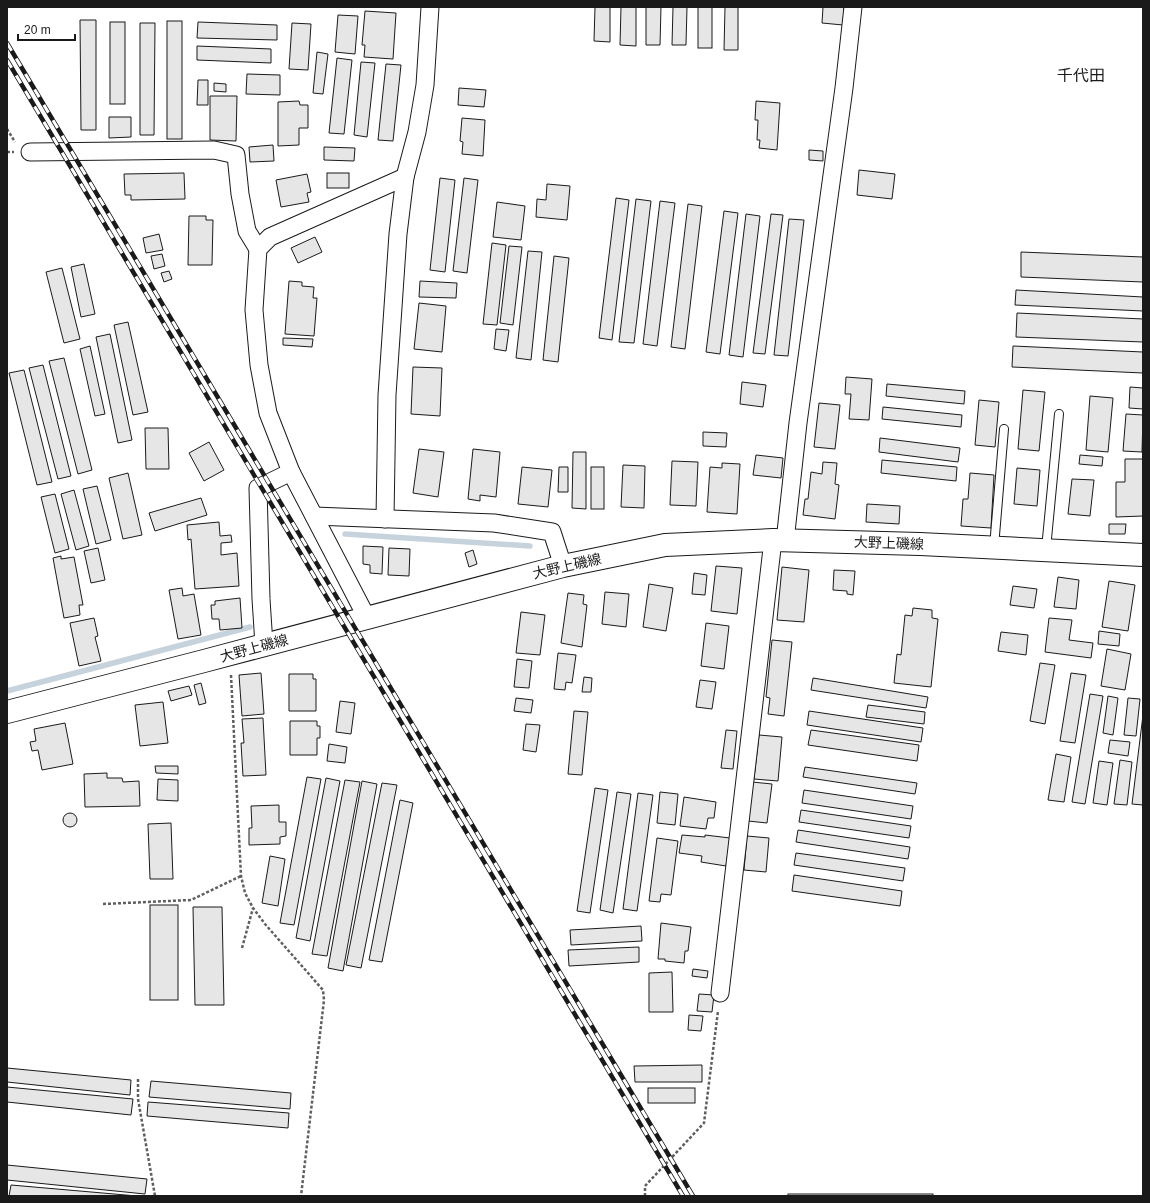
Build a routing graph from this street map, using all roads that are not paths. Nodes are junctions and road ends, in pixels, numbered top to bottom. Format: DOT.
graph roads {
  1 [pos="430,7"];
  2 [pos="853,7"];
  3 [pos="24,149"];
  4 [pos="406,177"];
  5 [pos="258,249"];
  6 [pos="1059,414"];
  7 [pos="1004,429"];
  8 [pos="291,472"];
  9 [pos="314,516"];
  10 [pos="385,519"];
  11 [pos="779,540"];
  12 [pos="994,548"];
  13 [pos="1045,550"];
  14 [pos="1143,555"];
  15 [pos="563,566"];
  16 [pos="367,618"];
  17 [pos="264,645"];
  18 [pos="7,712"];
  19 [pos="720,993"];
  1 -- 4 [label="street"];
  2 -- 11 [label="street"];
  3 -- 5 [label="street"];
  4 -- 5 [label="street"];
  4 -- 10 [label="street"];
  5 -- 8 [label="street"];
  6 -- 13 [label="lane"];
  7 -- 12 [label="lane"];
  8 -- 9 [label="street"];
  8 -- 17 [label="street"];
  9 -- 10 [label="street"];
  9 -- 16 [label="street"];
  10 -- 15 [label="street"];
  11 -- 12 [label="main road, 大野上磯線"];
  11 -- 15 [label="main road, 大野上磯線"];
  11 -- 19 [label="street"];
  12 -- 13 [label="main road, 大野上磯線"];
  13 -- 14 [label="main road, 大野上磯線"];
  15 -- 16 [label="main road, 大野上磯線"];
  16 -- 17 [label="main road, 大野上磯線"];
  17 -- 18 [label="main road, 大野上磯線"];
}
